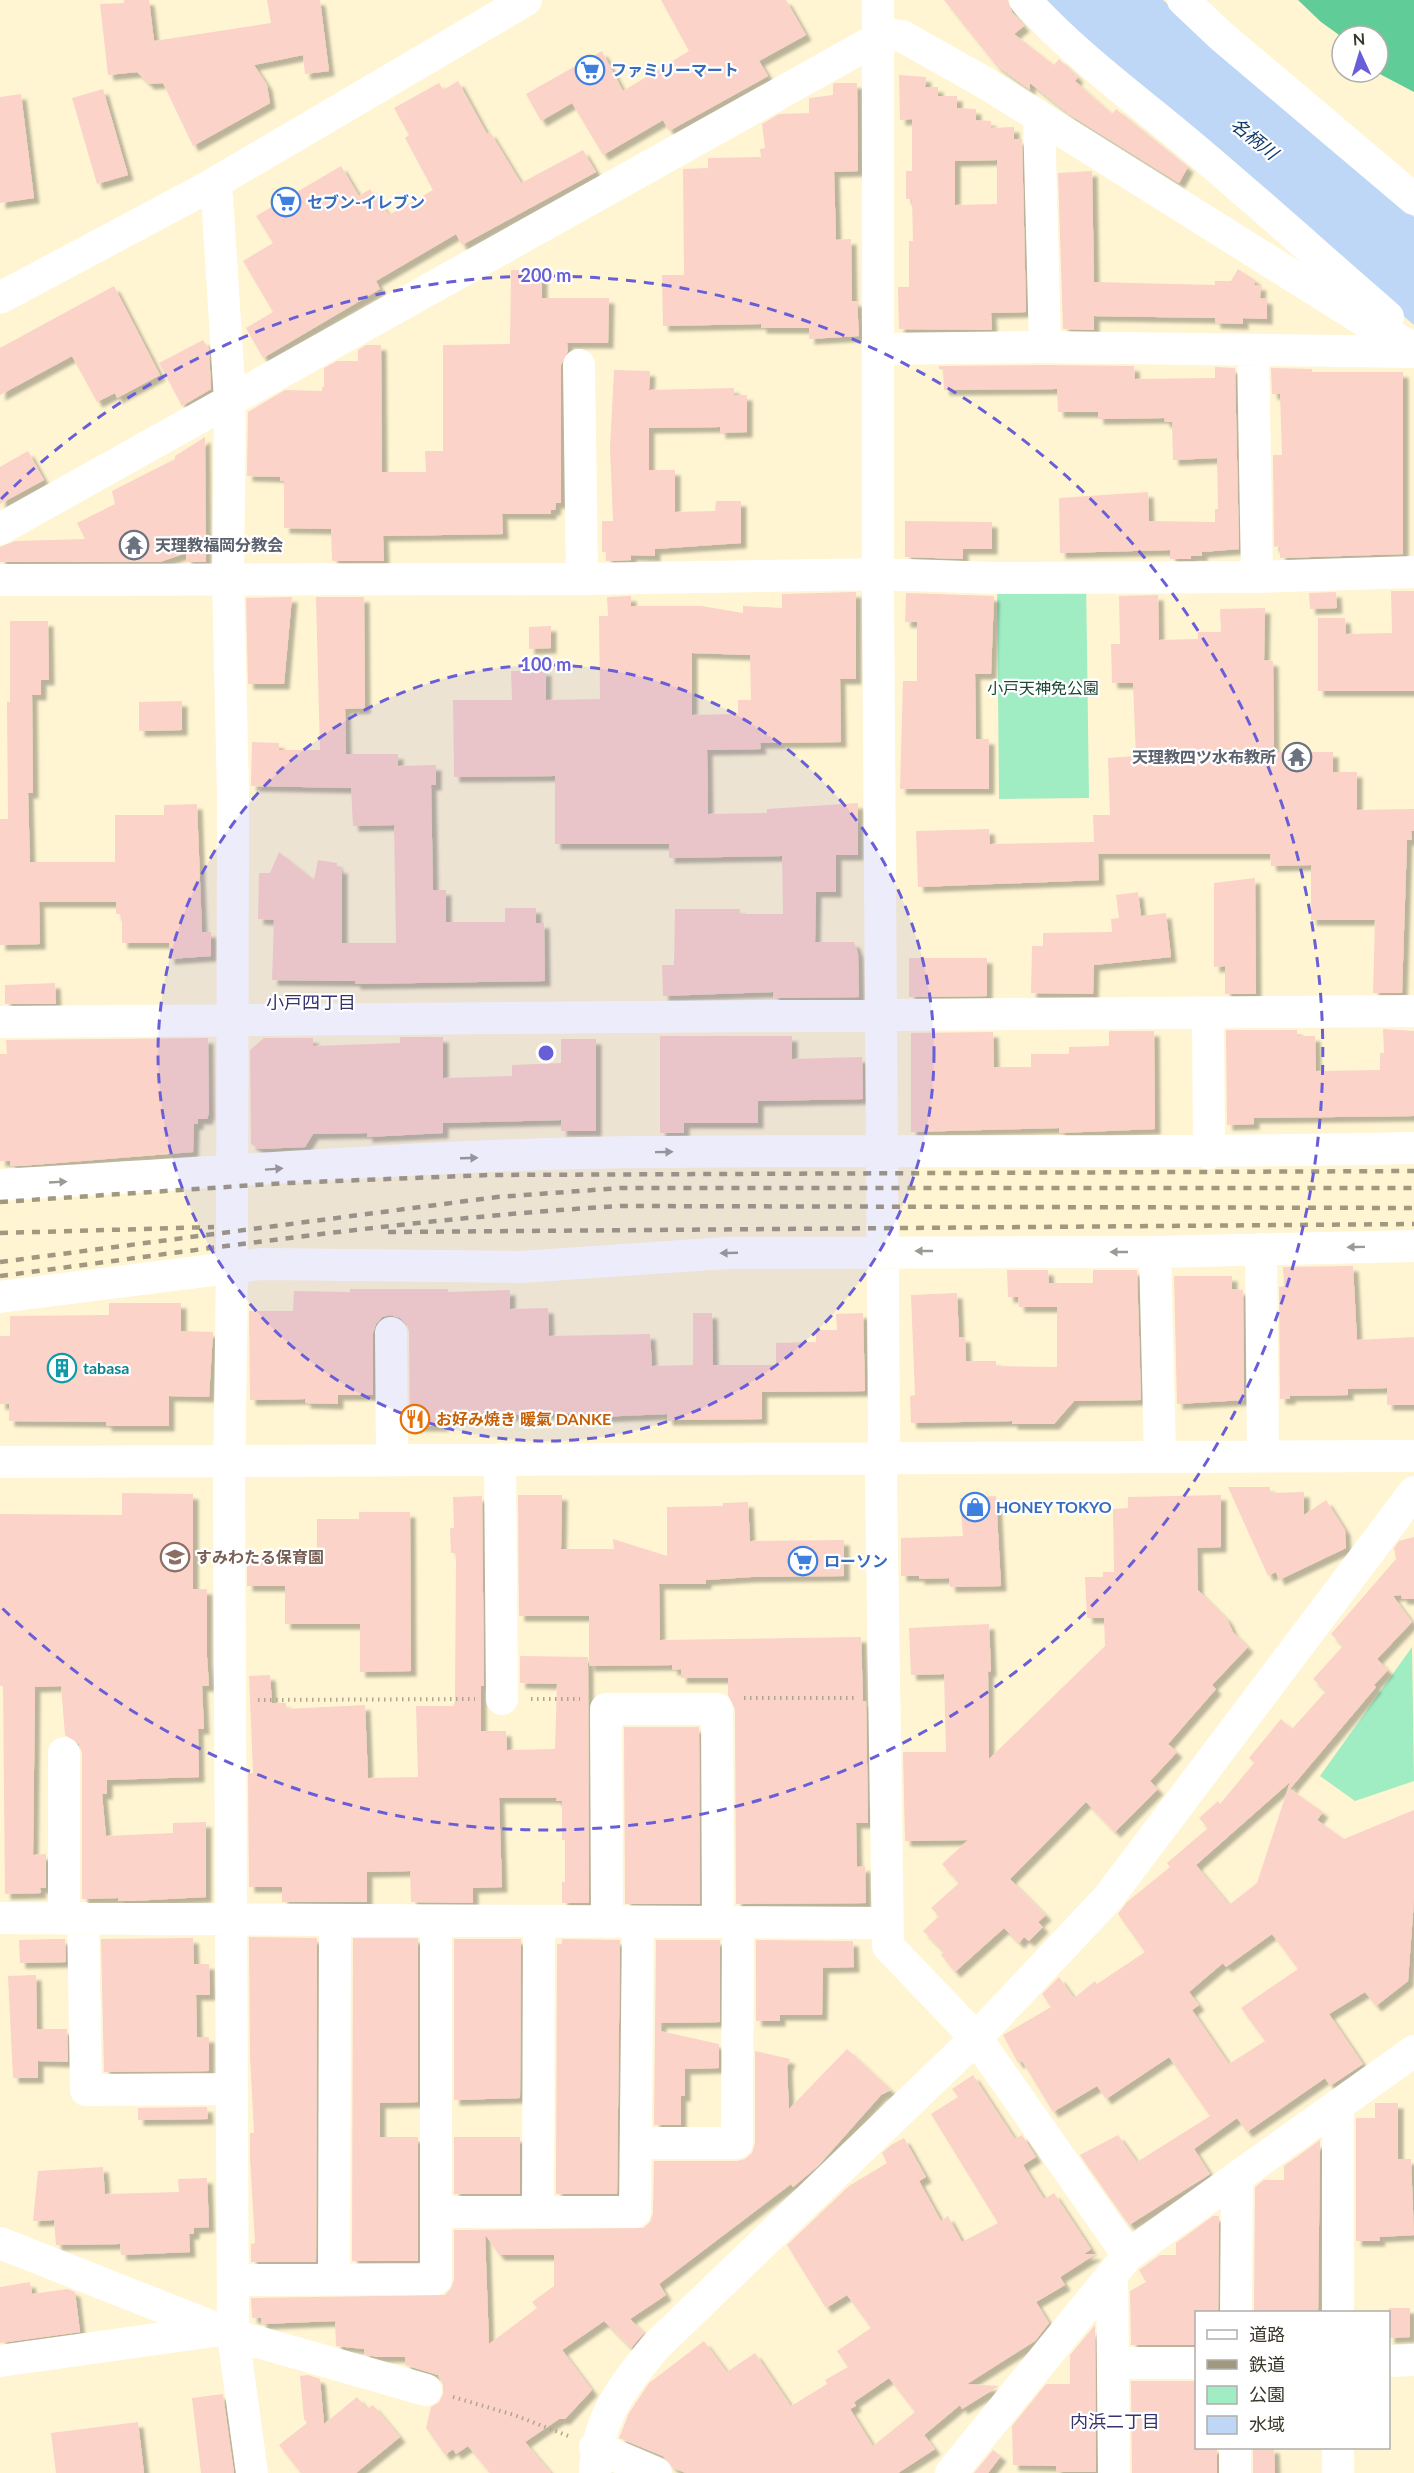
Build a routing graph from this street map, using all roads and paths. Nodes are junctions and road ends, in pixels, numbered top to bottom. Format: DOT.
graph roads {
  1 [pos="526,0"];
  2 [pos="878,0"];
  3 [pos="1025,0"];
  4 [pos="1183,0"];
  5 [pos="877,39"];
  6 [pos="1039,117"];
  7 [pos="208,187"];
  8 [pos="1414,199"];
  9 [pos="0,298"];
  10 [pos="1414,342"];
  11 [pos="1045,347"];
  12 [pos="878,349"];
  13 [pos="1414,350"];
  14 [pos="1253,351"];
  15 [pos="579,365"];
  16 [pos="230,400"];
  17 [pos="0,529"];
  18 [pos="1414,572"];
  19 [pos="878,574"];
  20 [pos="1257,577"];
  21 [pos="228,578"];
  22 [pos="582,579"];
  23 [pos="0,580"];
  24 [pos="1414,1011"];
  25 [pos="1208,1014"];
  26 [pos="880,1015"];
  27 [pos="0,1022"];
  28 [pos="232,1022"];
  29 [pos="1414,1148"];
  30 [pos="881,1149"];
  31 [pos="1209,1153"];
  32 [pos="232,1172"];
  33 [pos="0,1185"];
  34 [pos="1414,1246"];
  35 [pos="1262,1249"];
  36 [pos="882,1251"];
  37 [pos="1155,1252"];
  38 [pos="232,1270"];
  39 [pos="0,1298"];
  40 [pos="391,1333"];
  41 [pos="1160,1456"];
  42 [pos="1263,1456"];
  43 [pos="1414,1456"];
  44 [pos="882,1457"];
  45 [pos="392,1459"];
  46 [pos="500,1459"];
  47 [pos="229,1460"];
  48 [pos="0,1462"];
  49 [pos="1414,1492"];
  50 [pos="741,1698"];
  51 [pos="884,1698"];
  52 [pos="502,1699"];
  53 [pos="586,1699"];
  54 [pos="230,1700"];
  55 [pos="64,1753"];
  56 [pos="0,1918"];
  57 [pos="73,1918"];
  58 [pos="231,1918"];
  59 [pos="335,1921"];
  60 [pos="436,1922"];
  61 [pos="539,1922"];
  62 [pos="607,1922"];
  63 [pos="638,1922"];
  64 [pos="728,1923"];
  65 [pos="887,1923"];
  66 [pos="976,2038"];
  67 [pos="1414,2051"];
  68 [pos="232,2089"];
  69 [pos="1338,2106"];
  70 [pos="636,2143"];
  71 [pos="1238,2178"];
  72 [pos="538,2211"];
  73 [pos="436,2212"];
  74 [pos="0,2243"];
  75 [pos="1120,2265"];
  76 [pos="334,2279"];
  77 [pos="233,2280"];
  78 [pos="1236,2311"];
  79 [pos="1338,2311"];
  80 [pos="227,2332"];
  81 [pos="1414,2360"];
  82 [pos="0,2361"];
  83 [pos="1390,2361"];
  84 [pos="1113,2363"];
  85 [pos="1195,2363"];
  86 [pos="426,2390"];
  87 [pos="1235,2449"];
  88 [pos="1338,2449"];
  89 [pos="595,2460"];
  90 [pos="252,2473"];
  91 [pos="656,2473"];
  92 [pos="951,2473"];
  93 [pos="1114,2473"];
  94 [pos="1235,2473"];
  95 [pos="1338,2473"];
  1 -- 7 [label="street"];
  2 -- 5 [label="street"];
  3 -- 10 [label="street"];
  4 -- 8 [label="street"];
  5 -- 6 [label="street"];
  5 -- 12 [label="street"];
  5 -- 16 [label="street"];
  6 -- 11 [label="street"];
  6 -- 13 [label="street"];
  7 -- 9 [label="street"];
  7 -- 16 [label="street"];
  11 -- 12 [label="street"];
  11 -- 14 [label="street"];
  12 -- 19 [label="street"];
  13 -- 14 [label="street"];
  14 -- 20 [label="street"];
  15 -- 22 [label="street"];
  16 -- 17 [label="street"];
  16 -- 21 [label="street"];
  18 -- 20 [label="street"];
  19 -- 20 [label="street"];
  19 -- 22 [label="street"];
  19 -- 26 [label="street"];
  21 -- 22 [label="street"];
  21 -- 23 [label="street"];
  21 -- 28 [label="street"];
  24 -- 25 [label="street"];
  25 -- 26 [label="street"];
  25 -- 31 [label="street"];
  26 -- 28 [label="street"];
  26 -- 30 [label="street"];
  27 -- 28 [label="street"];
  28 -- 32 [label="street"];
  29 -- 31 [label="street"];
  30 -- 31 [label="street"];
  32 -- 30 [label="street, one-way"];
  30 -- 36 [label="street"];
  33 -- 32 [label="street, one-way"];
  32 -- 38 [label="street"];
  34 -- 35 [label="street, one-way"];
  35 -- 37 [label="street"];
  35 -- 42 [label="street"];
  37 -- 36 [label="street, one-way"];
  36 -- 38 [label="street, one-way"];
  36 -- 44 [label="street"];
  37 -- 41 [label="street"];
  38 -- 39 [label="street"];
  38 -- 47 [label="street"];
  40 -- 45 [label="street"];
  41 -- 42 [label="street"];
  41 -- 44 [label="street"];
  42 -- 43 [label="street"];
  44 -- 46 [label="street"];
  44 -- 51 [label="street"];
  45 -- 46 [label="street"];
  45 -- 47 [label="street"];
  46 -- 52 [label="street"];
  47 -- 48 [label="street"];
  47 -- 54 [label="street"];
  49 -- 66 [label="street"];
  50 -- 51 [label="path"];
  51 -- 65 [label="street"];
  52 -- 53 [label="path"];
  52 -- 54 [label="path"];
  54 -- 58 [label="street"];
  55 -- 57 [label="street"];
  56 -- 57 [label="street"];
  57 -- 58 [label="street"];
  57 -- 68 [label="street"];
  58 -- 59 [label="street"];
  58 -- 68 [label="street"];
  59 -- 60 [label="street"];
  59 -- 76 [label="street"];
  60 -- 61 [label="street"];
  60 -- 73 [label="street"];
  61 -- 62 [label="street"];
  61 -- 72 [label="street"];
  62 -- 63 [label="street"];
  62 -- 64 [label="street"];
  63 -- 64 [label="street"];
  63 -- 70 [label="street"];
  64 -- 65 [label="street"];
  64 -- 70 [label="street"];
  65 -- 66 [label="street"];
  66 -- 75 [label="street"];
  66 -- 89 [label="street"];
  67 -- 69 [label="street"];
  68 -- 77 [label="street"];
  69 -- 71 [label="street"];
  69 -- 79 [label="street"];
  70 -- 72 [label="street"];
  71 -- 75 [label="street"];
  71 -- 78 [label="street"];
  72 -- 73 [label="street"];
  73 -- 76 [label="street"];
  74 -- 80 [label="street"];
  75 -- 84 [label="street"];
  75 -- 92 [label="street"];
  76 -- 77 [label="street"];
  77 -- 80 [label="street"];
  80 -- 82 [label="street"];
  80 -- 86 [label="street"];
  80 -- 90 [label="street"];
  81 -- 83 [label="street"];
  84 -- 85 [label="street"];
  84 -- 93 [label="street"];
  86 -- 89 [label="path"];
  87 -- 94 [label="street"];
  88 -- 95 [label="street"];
  89 -- 91 [label="street"];
}
